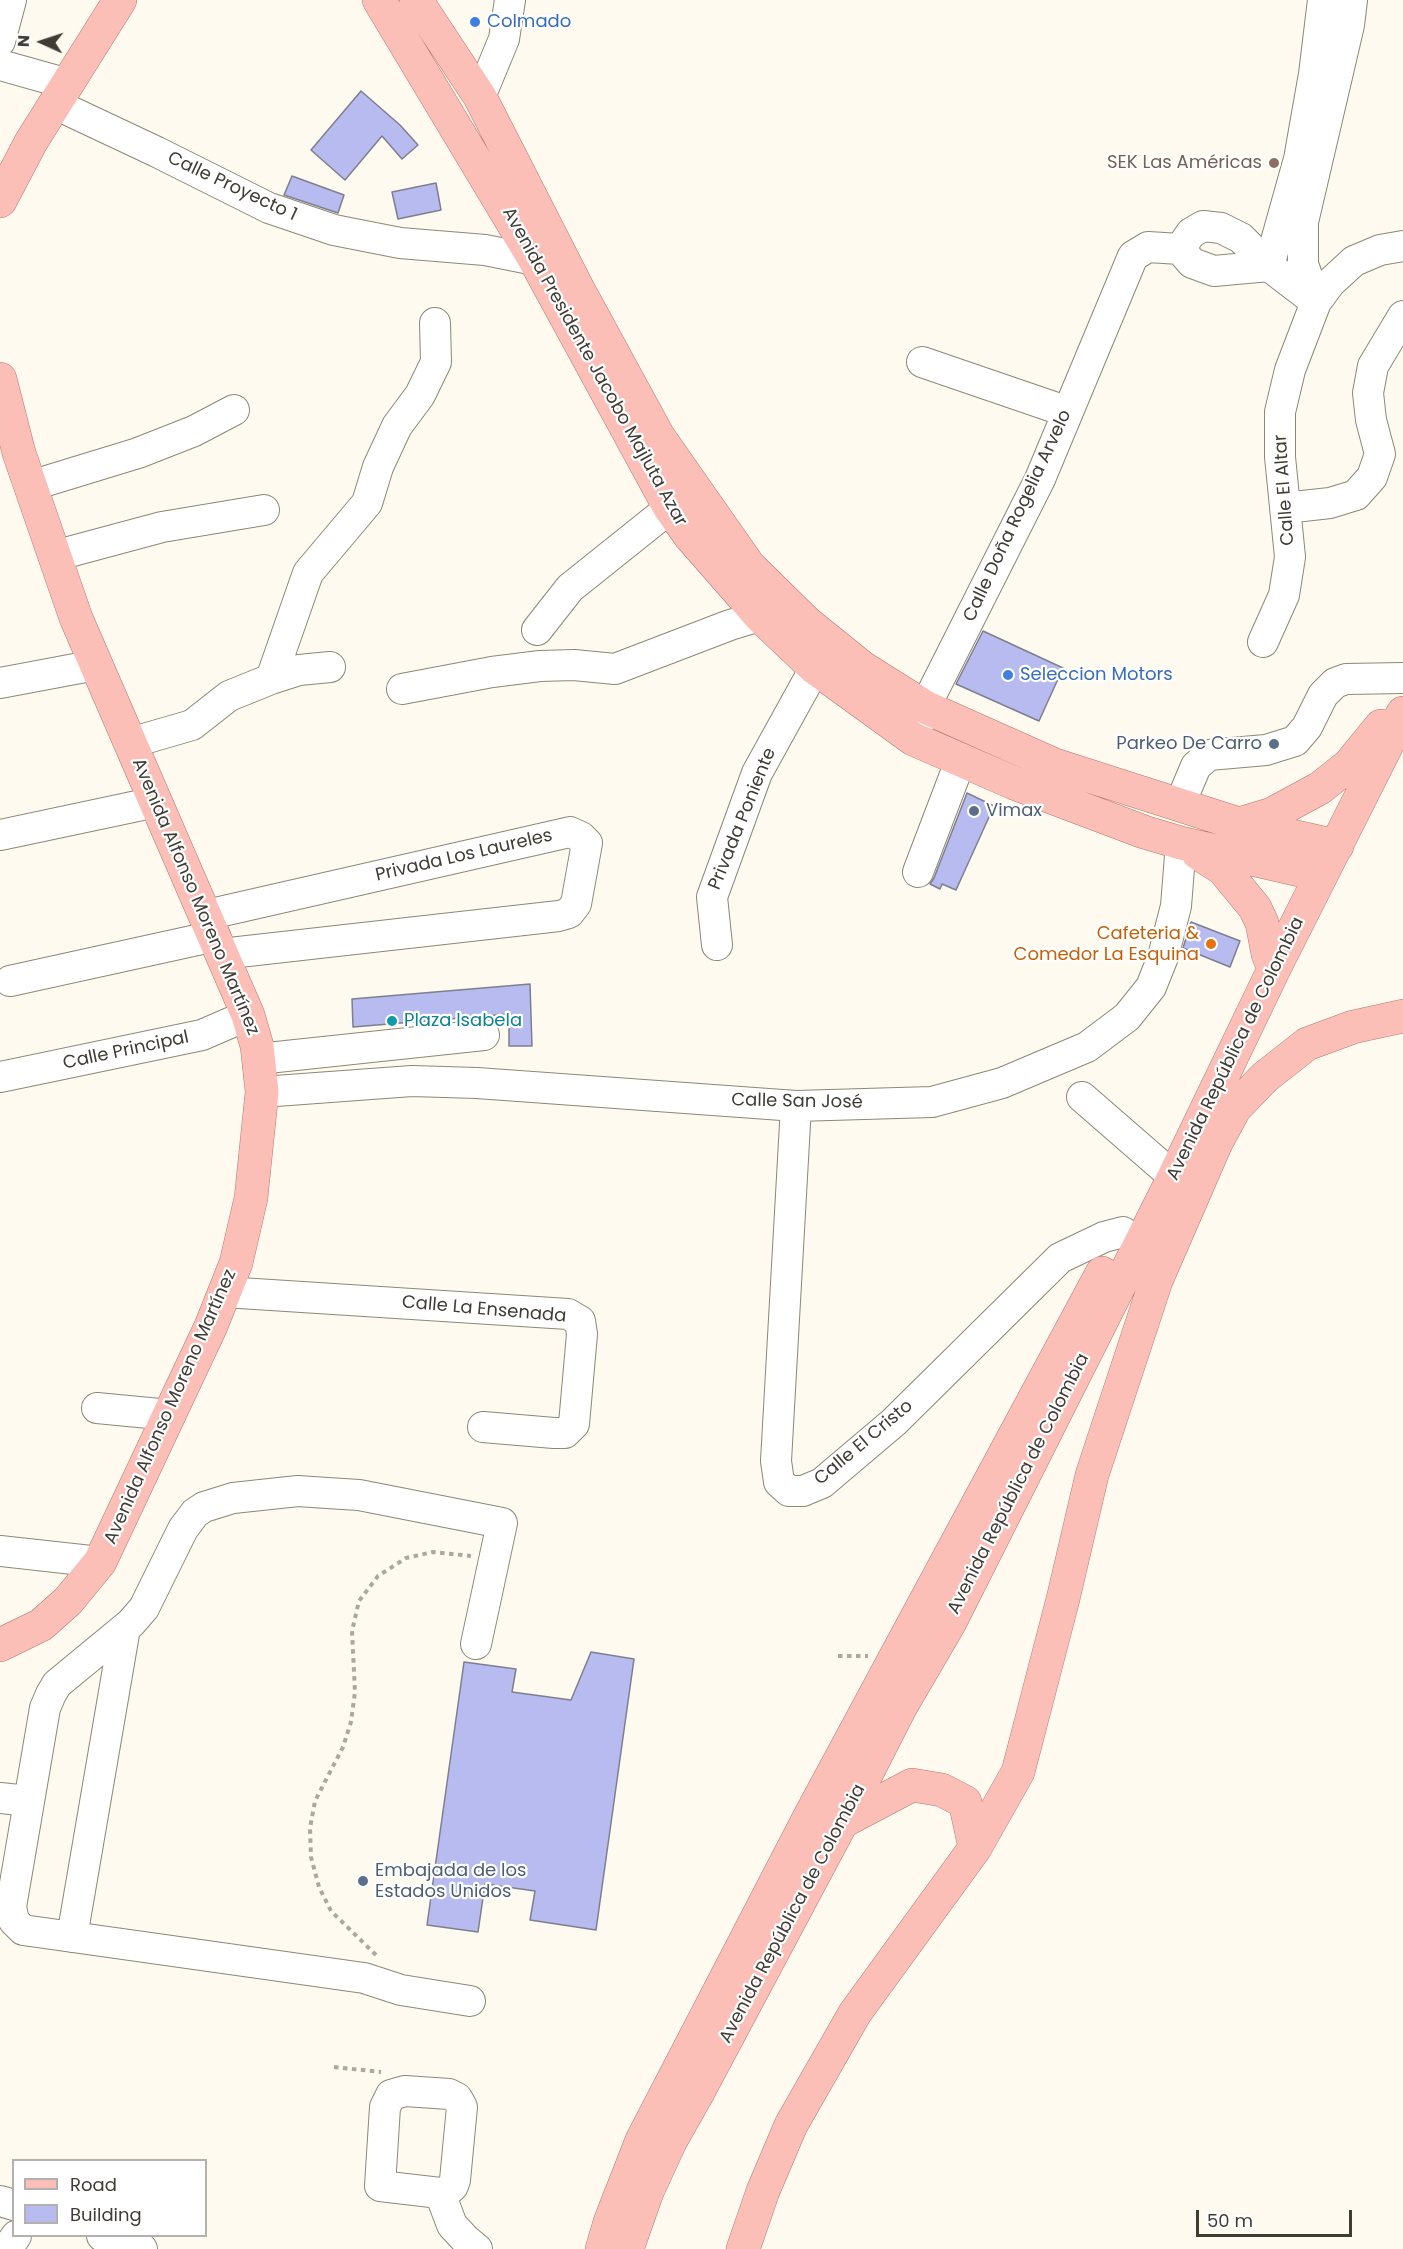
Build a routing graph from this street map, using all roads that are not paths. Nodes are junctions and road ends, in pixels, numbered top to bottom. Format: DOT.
graph roads {
  1 [pos="11,0"];
  2 [pos="120,0"];
  3 [pos="379,0"];
  4 [pos="416,0"];
  5 [pos="510,0"];
  6 [pos="1323,0"];
  7 [pos="1352,0"];
  8 [pos="0,41"];
  9 [pos="0,65"];
  10 [pos="61,94"];
  11 [pos="480,97"];
  12 [pos="12,157"];
  13 [pos="0,201"];
  14 [pos="1403,246"];
  15 [pos="1180,249"];
  16 [pos="547,255"];
  17 [pos="1269,266"];
  18 [pos="1316,302"];
  19 [pos="1403,316"];
  20 [pos="435,323"];
  21 [pos="922,362"];
  22 [pos="0,379"];
  23 [pos="234,410"];
  24 [pos="1068,412"];
  25 [pos="9,455"];
  26 [pos="30,486"];
  27 [pos="670,508"];
  28 [pos="1285,508"];
  29 [pos="264,510"];
  30 [pos="54,556"];
  31 [pos="760,616"];
  32 [pos="537,630"];
  33 [pos="1263,642"];
  34 [pos="96,665"];
  35 [pos="330,667"];
  36 [pos="815,668"];
  37 [pos="1403,678"];
  38 [pos="271,680"];
  39 [pos="0,683"];
  40 [pos="402,689"];
  41 [pos="1403,703"];
  42 [pos="925,707"];
  43 [pos="1403,713"];
  44 [pos="913,739"];
  45 [pos="130,742"];
  46 [pos="1391,754"];
  47 [pos="961,759"];
  48 [pos="156,802"];
  49 [pos="1180,804"];
  50 [pos="1239,824"];
  51 [pos="0,835"];
  52 [pos="1181,843"];
  53 [pos="1337,846"];
  54 [pos="918,872"];
  55 [pos="1321,875"];
  56 [pos="214,935"];
  57 [pos="717,945"];
  58 [pos="1274,969"];
  59 [pos="10,981"];
  60 [pos="248,1015"];
  61 [pos="1403,1016"];
  62 [pos="484,1035"];
  63 [pos="258,1059"];
  64 [pos="0,1077"];
  65 [pos="262,1092"];
  66 [pos="1082,1097"];
  67 [pos="796,1106"];
  68 [pos="1174,1177"];
  69 [pos="1137,1227"];
  70 [pos="224,1293"];
  71 [pos="98,1408"];
  72 [pos="170,1415"];
  73 [pos="483,1427"];
  74 [pos="0,1551"];
  75 [pos="100,1562"];
  76 [pos="125,1628"];
  77 [pos="476,1644"];
  78 [pos="0,1645"];
  79 [pos="14,1799"];
  80 [pos="842,1822"];
  81 [pos="975,1848"];
  82 [pos="72,1937"];
  83 [pos="470,2001"];
  84 [pos="670,2142"];
  85 [pos="434,2193"];
  86 [pos="742,2246"];
  87 [pos="444,2249"];
  88 [pos="477,2249"];
  89 [pos="602,2249"];
  90 [pos="627,2249"];
  91 [pos="647,2249"];
  1 -- 8 [label="street"];
  2 -- 10 [label="main road"];
  3 -- 16 [label="main road, Avenida Presidente Jacobo Majluta Azar"];
  4 -- 11 [label="main road, Avenida Presidente Jacobo Majluta Azar"];
  5 -- 11 [label="street"];
  6 -- 17 [label="street"];
  7 -- 18 [label="street"];
  9 -- 10 [label="street, Calle Proyecto 1"];
  10 -- 12 [label="main road"];
  10 -- 16 [label="street, Calle Proyecto 1"];
  11 -- 16 [label="main road, Avenida Presidente Jacobo Majluta Azar"];
  12 -- 13 [label="main road"];
  14 -- 18 [label="street, Calle El Altar"];
  15 -- 17 [label="street"];
  15 -- 17 [label="street"];
  15 -- 24 [label="street, Calle Doña Rogelia Arvelo"];
  16 -- 27 [label="main road, Avenida Presidente Jacobo Majluta Azar"];
  16 -- 42 [label="main road, Avenida Presidente Jacobo Majluta Azar"];
  17 -- 18 [label="street"];
  18 -- 28 [label="street, Calle El Altar"];
  19 -- 28 [label="street"];
  20 -- 38 [label="street"];
  21 -- 24 [label="street"];
  22 -- 25 [label="main road, Avenida Alfonso Moreno Martínez"];
  23 -- 26 [label="street"];
  24 -- 42 [label="street, Calle Doña Rogelia Arvelo"];
  25 -- 26 [label="main road, Avenida Alfonso Moreno Martínez"];
  26 -- 30 [label="main road, Avenida Alfonso Moreno Martínez"];
  27 -- 31 [label="main road, Avenida Presidente Jacobo Majluta Azar"];
  27 -- 32 [label="street"];
  28 -- 33 [label="street, Calle El Altar"];
  29 -- 30 [label="street"];
  30 -- 34 [label="main road, Avenida Alfonso Moreno Martínez"];
  31 -- 36 [label="main road, Avenida Presidente Jacobo Majluta Azar"];
  31 -- 40 [label="street"];
  34 -- 39 [label="street"];
  34 -- 45 [label="main road, Avenida Alfonso Moreno Martínez"];
  35 -- 38 [label="street"];
  36 -- 44 [label="main road, Avenida Presidente Jacobo Majluta Azar"];
  36 -- 57 [label="street, Privada Poniente"];
  37 -- 49 [label="street"];
  38 -- 45 [label="street"];
  41 -- 50 [label="main road"];
  42 -- 44 [label="street, Calle Doña Rogelia Arvelo"];
  42 -- 49 [label="main road, Avenida Presidente Jacobo Majluta Azar"];
  43 -- 46 [label="main road, Avenida República de Colombia"];
  44 -- 47 [label="main road, Avenida Presidente Jacobo Majluta Azar"];
  45 -- 48 [label="main road, Avenida Alfonso Moreno Martínez"];
  46 -- 53 [label="main road, Avenida República de Colombia"];
  47 -- 52 [label="main road, Avenida Presidente Jacobo Majluta Azar"];
  47 -- 54 [label="street"];
  48 -- 51 [label="street"];
  48 -- 56 [label="main road, Avenida Alfonso Moreno Martínez"];
  49 -- 50 [label="main road, Avenida Presidente Jacobo Majluta Azar"];
  50 -- 53 [label="main road, Avenida Presidente Jacobo Majluta Azar"];
  52 -- 55 [label="main road, Avenida Presidente Jacobo Majluta Azar"];
  52 -- 58 [label="main road"];
  52 -- 67 [label="street, Calle San José"];
  53 -- 55 [label="main road, Avenida República de Colombia"];
  55 -- 58 [label="main road, Avenida República de Colombia"];
  56 -- 56 [label="street, Privada Los Laureles"];
  56 -- 59 [label="street"];
  56 -- 60 [label="main road, Avenida Alfonso Moreno Martínez"];
  58 -- 68 [label="main road, Avenida República de Colombia"];
  60 -- 63 [label="main road, Avenida Alfonso Moreno Martínez"];
  60 -- 64 [label="street, Calle Principal"];
  61 -- 81 [label="main road, Avenida República de Colombia"];
  62 -- 63 [label="street"];
  63 -- 65 [label="main road, Avenida Alfonso Moreno Martínez"];
  65 -- 67 [label="street, Calle San José"];
  65 -- 70 [label="main road, Avenida Alfonso Moreno Martínez"];
  66 -- 68 [label="street"];
  67 -- 69 [label="street, Calle El Cristo"];
  68 -- 69 [label="main road, Avenida República de Colombia"];
  69 -- 80 [label="main road, Avenida República de Colombia"];
  69 -- 89 [label="main road"];
  70 -- 72 [label="main road, Avenida Alfonso Moreno Martínez"];
  70 -- 73 [label="street, Calle La Ensenada"];
  71 -- 72 [label="street"];
  72 -- 75 [label="main road, Avenida Alfonso Moreno Martínez"];
  74 -- 75 [label="street"];
  75 -- 78 [label="main road, Avenida Alfonso Moreno Martínez"];
  76 -- 77 [label="street"];
  76 -- 79 [label="street"];
  76 -- 82 [label="street"];
  79 -- 82 [label="street"];
  80 -- 81 [label="main road"];
  80 -- 84 [label="main road, Avenida República de Colombia"];
  81 -- 86 [label="main road, Avenida República de Colombia"];
  82 -- 83 [label="street"];
  84 -- 90 [label="main road, Avenida República de Colombia"];
  84 -- 91 [label="main road"];
  85 -- 85 [label="street"];
  85 -- 87 [label="street"];
  85 -- 88 [label="street"];
}
